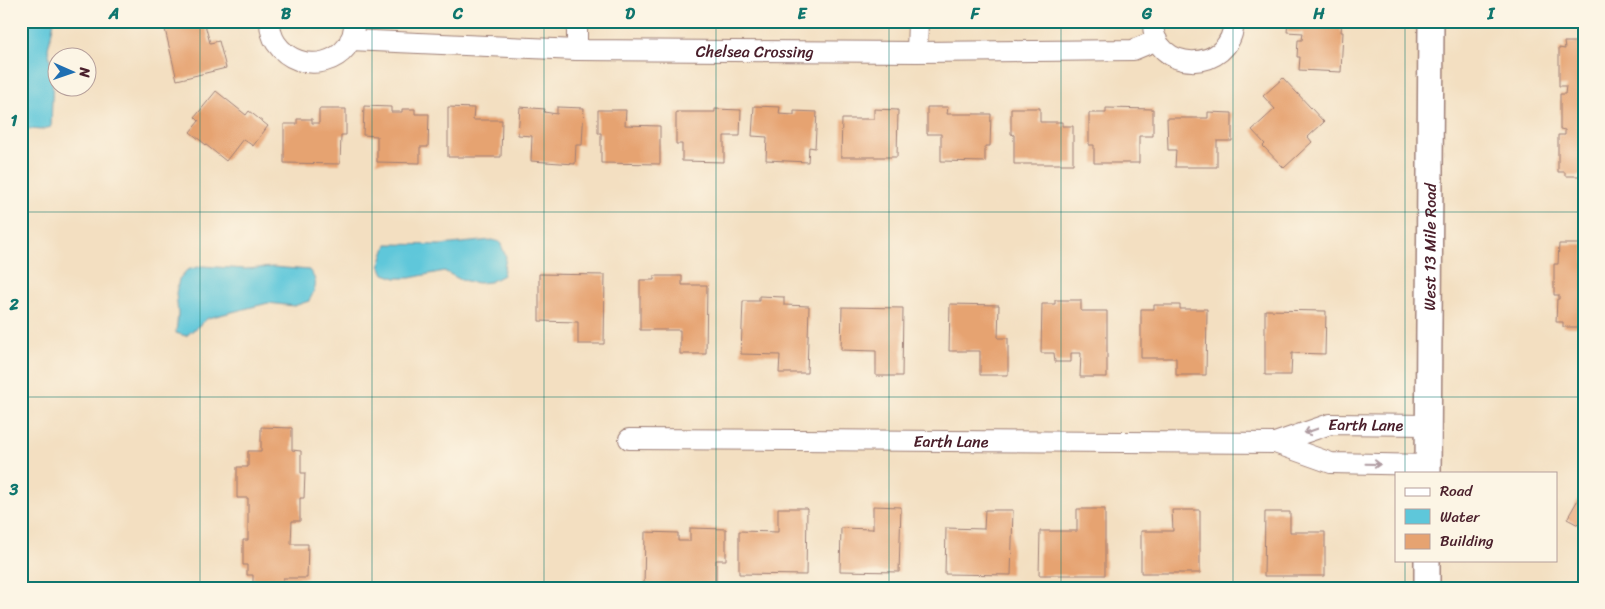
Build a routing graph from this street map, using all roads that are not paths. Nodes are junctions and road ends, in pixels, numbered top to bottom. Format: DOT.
graph roads {
  1 [pos="270,21"];
  2 [pos="577,21"];
  3 [pos="918,21"];
  4 [pos="1234,21"];
  5 [pos="1431,21"];
  6 [pos="1155,30"];
  7 [pos="352,31"];
  8 [pos="577,50"];
  9 [pos="917,52"];
  10 [pos="1428,425"];
  11 [pos="629,439"];
  12 [pos="1275,443"];
  13 [pos="1428,469"];
  14 [pos="1427,562"];
  15 [pos="1427,588"];
  1 -- 7 [label="street, Chelsea Crossing"];
  2 -- 8 [label="street"];
  3 -- 9 [label="street"];
  4 -- 6 [label="street, Chelsea Crossing"];
  5 -- 10 [label="street, West 13 Mile Road"];
  6 -- 9 [label="street, Chelsea Crossing"];
  7 -- 8 [label="street, Chelsea Crossing"];
  8 -- 9 [label="street, Chelsea Crossing"];
  10 -- 12 [label="street, Earth Lane, one-way"];
  10 -- 13 [label="street, West 13 Mile Road"];
  11 -- 12 [label="street, Earth Lane"];
  12 -- 13 [label="street, Earth Lane, one-way"];
  14 -- 15 [label="street"];
}
